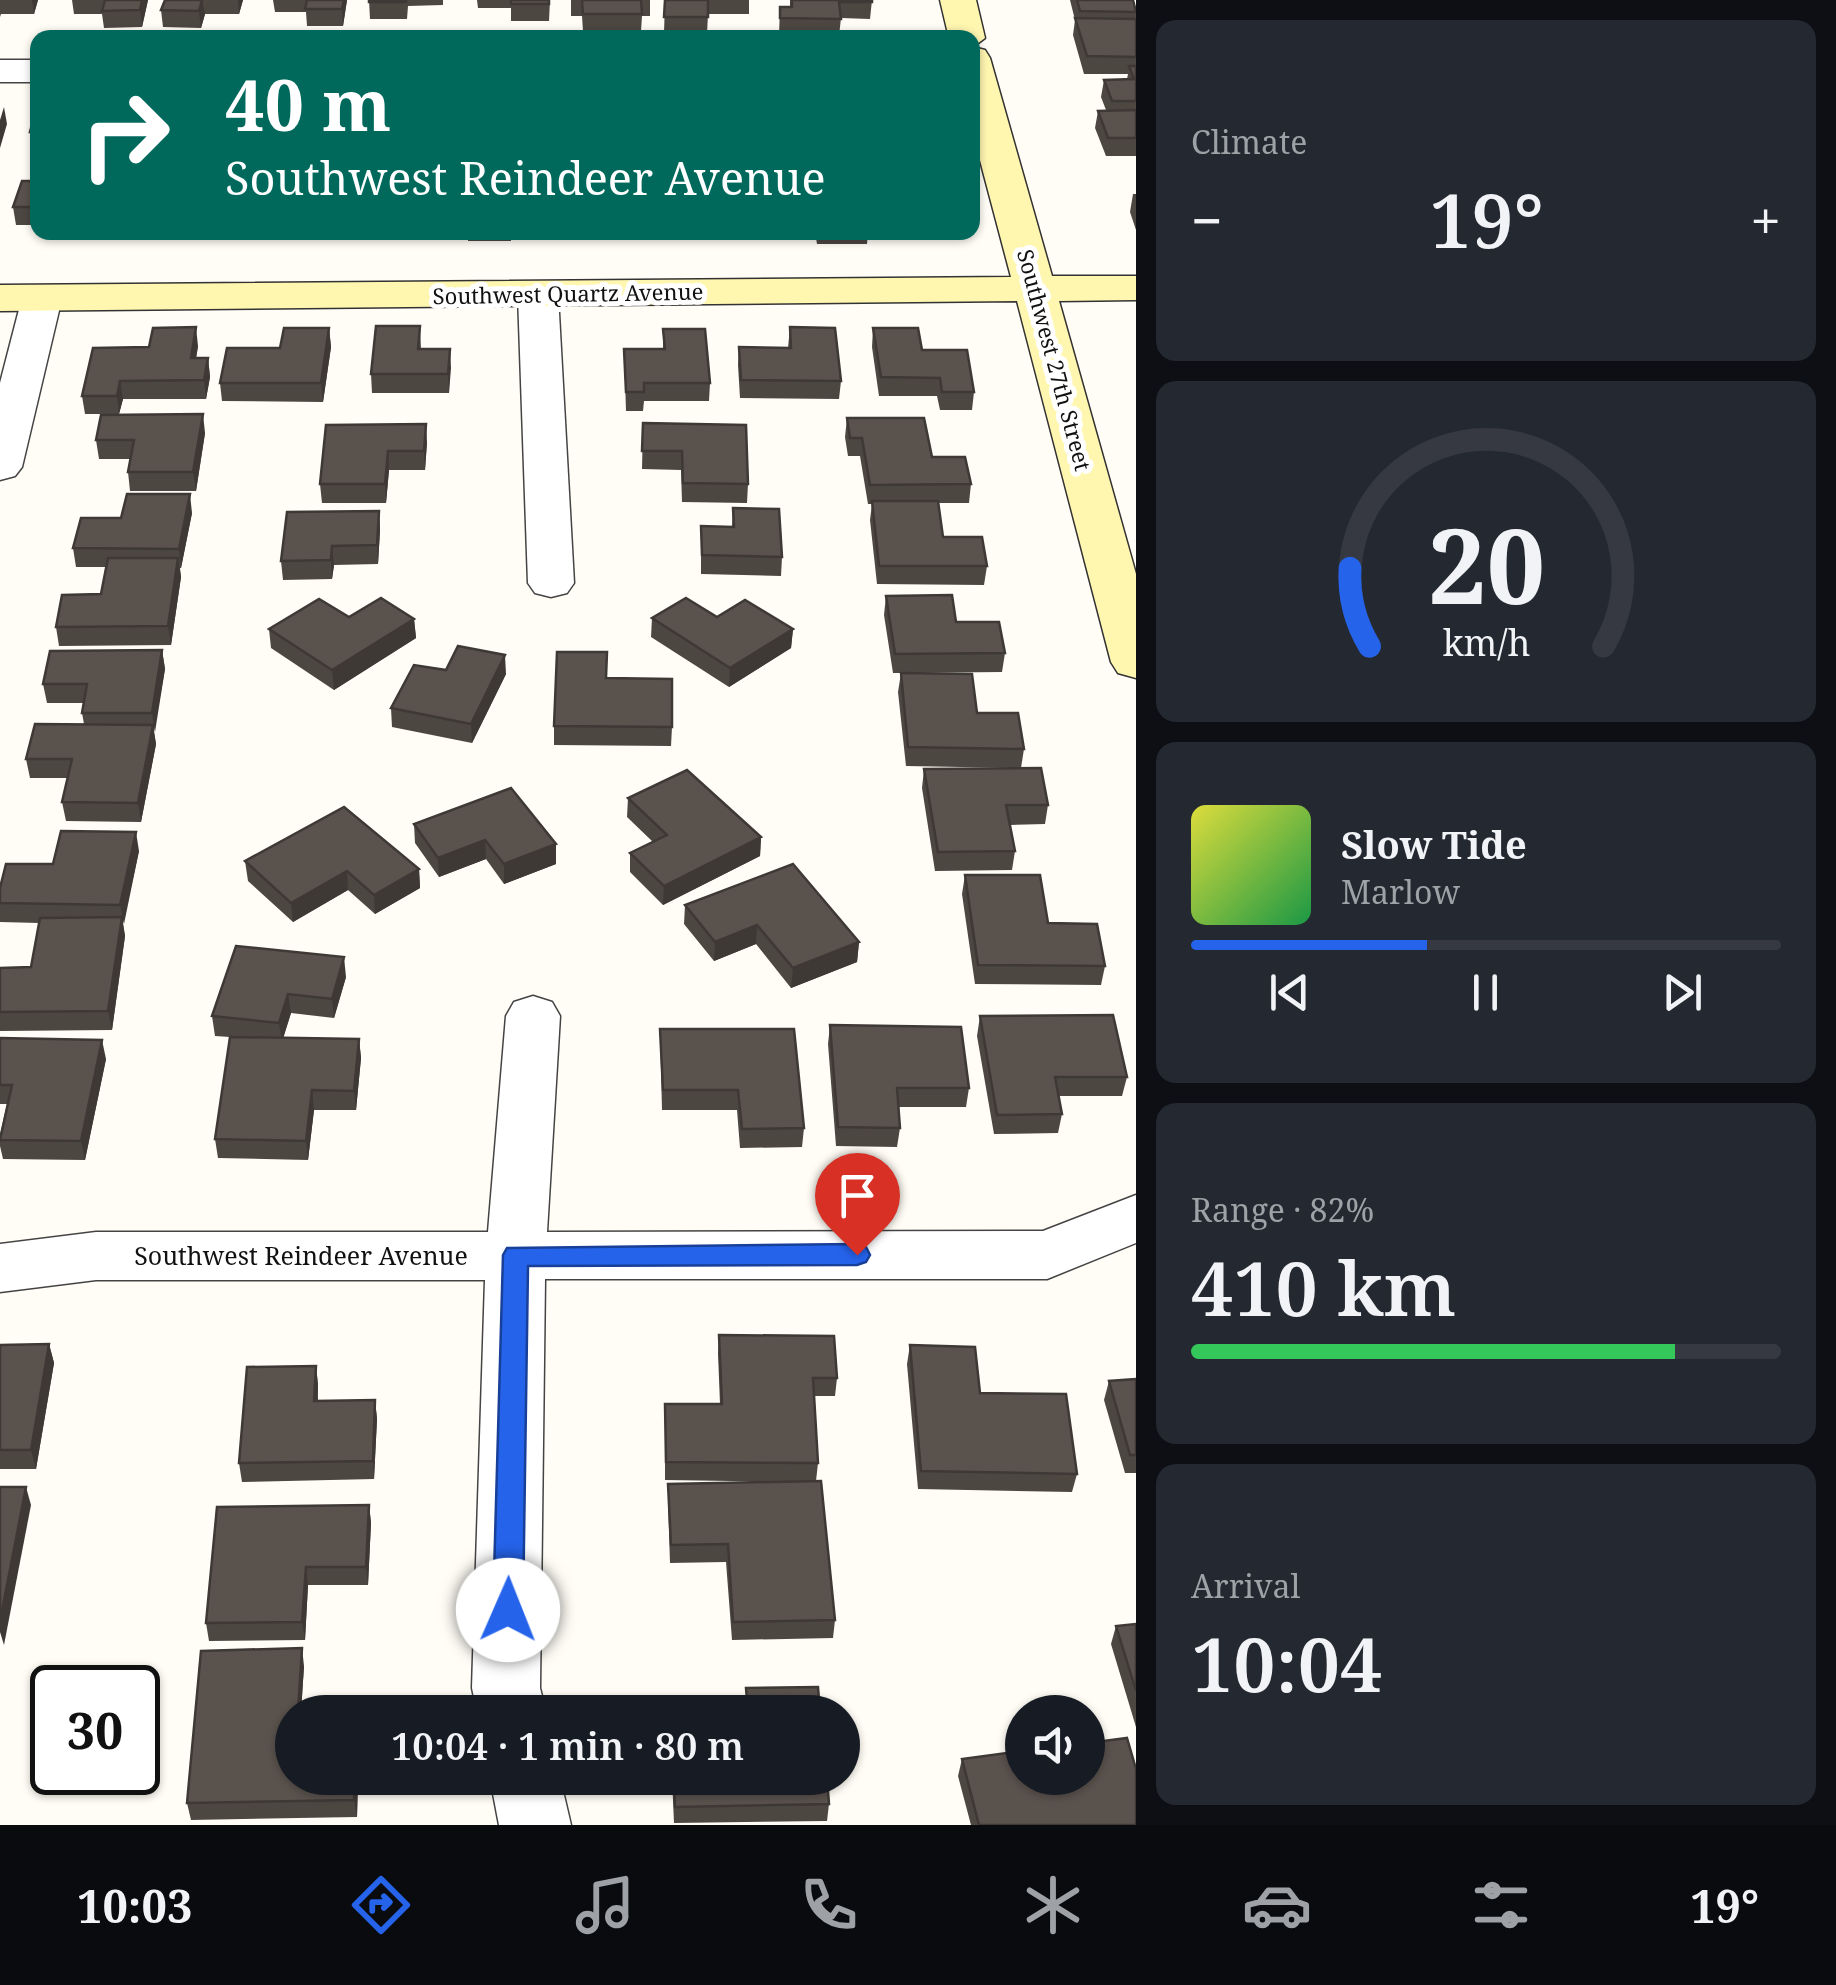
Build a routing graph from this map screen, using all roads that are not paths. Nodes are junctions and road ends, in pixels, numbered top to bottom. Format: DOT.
graph roads {
  1 [pos="958,0"];
  2 [pos="965,30"];
  3 [pos="0,71"];
  4 [pos="30,71"];
  5 [pos="980,88"];
  6 [pos="1035,288"];
  7 [pos="1136,288"];
  8 [pos="538,295"];
  9 [pos="0,298"];
  10 [pos="42,298"];
  11 [pos="0,467"];
  12 [pos="550,582"];
  13 [pos="1136,662"];
  14 [pos="533,1016"];
  15 [pos="1136,1218"];
  16 [pos="516,1255"];
  17 [pos="0,1268"];
  18 [pos="507,1695"];
  19 [pos="529,1795"];
  20 [pos="535,1825"];
  1 -- 2 [label="main road, Southwest 27th Street"];
  3 -- 4 [label="street"];
  5 -- 6 [label="main road, Southwest 27th Street"];
  6 -- 7 [label="main road, Southwest Quartz Avenue"];
  6 -- 8 [label="main road, Southwest Quartz Avenue"];
  6 -- 13 [label="main road, Southwest 27th Street"];
  8 -- 10 [label="main road, Southwest Quartz Avenue"];
  8 -- 12 [label="street"];
  9 -- 10 [label="main road, Southwest Quartz Avenue"];
  10 -- 11 [label="street"];
  14 -- 16 [label="street"];
  15 -- 16 [label="street, Southwest Reindeer Avenue"];
  16 -- 17 [label="street, Southwest Reindeer Avenue"];
  16 -- 18 [label="street"];
  19 -- 20 [label="street"];
}
